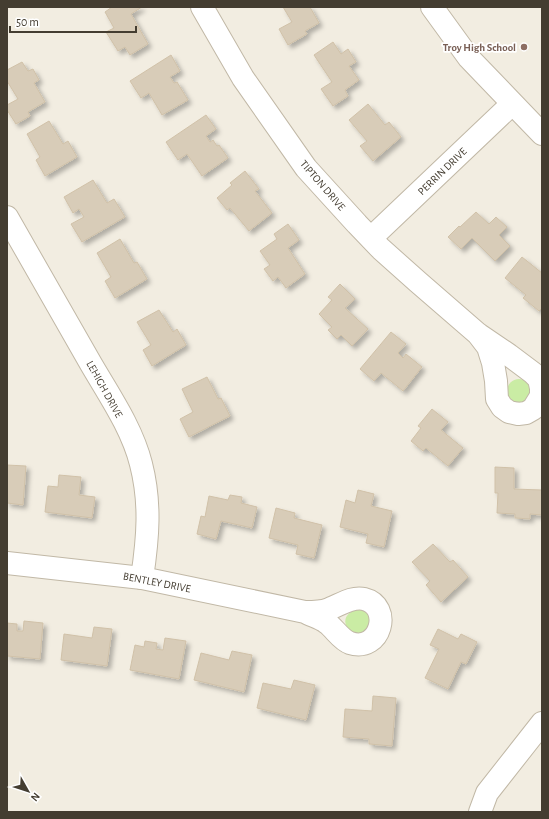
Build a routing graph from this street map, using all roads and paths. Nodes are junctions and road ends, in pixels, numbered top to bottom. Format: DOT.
graph roads {
  1 [pos="202,7"];
  2 [pos="432,7"];
  3 [pos="512,104"];
  4 [pos="542,134"];
  5 [pos="9,226"];
  6 [pos="371,238"];
  7 [pos="478,334"];
  8 [pos="7,563"];
  9 [pos="142,578"];
  10 [pos="305,612"];
  11 [pos="542,723"];
  12 [pos="480,812"];
  1 -- 6 [label="street, TIPTON DRIVE"];
  2 -- 3 [label="street"];
  3 -- 4 [label="street"];
  3 -- 6 [label="street, PERRIN DRIVE"];
  5 -- 9 [label="street, LEHIGH DRIVE"];
  6 -- 7 [label="street, TIPTON DRIVE"];
  8 -- 9 [label="street, BENTLEY DRIVE"];
  9 -- 10 [label="street, BENTLEY DRIVE"];
  11 -- 12 [label="street"];
}
